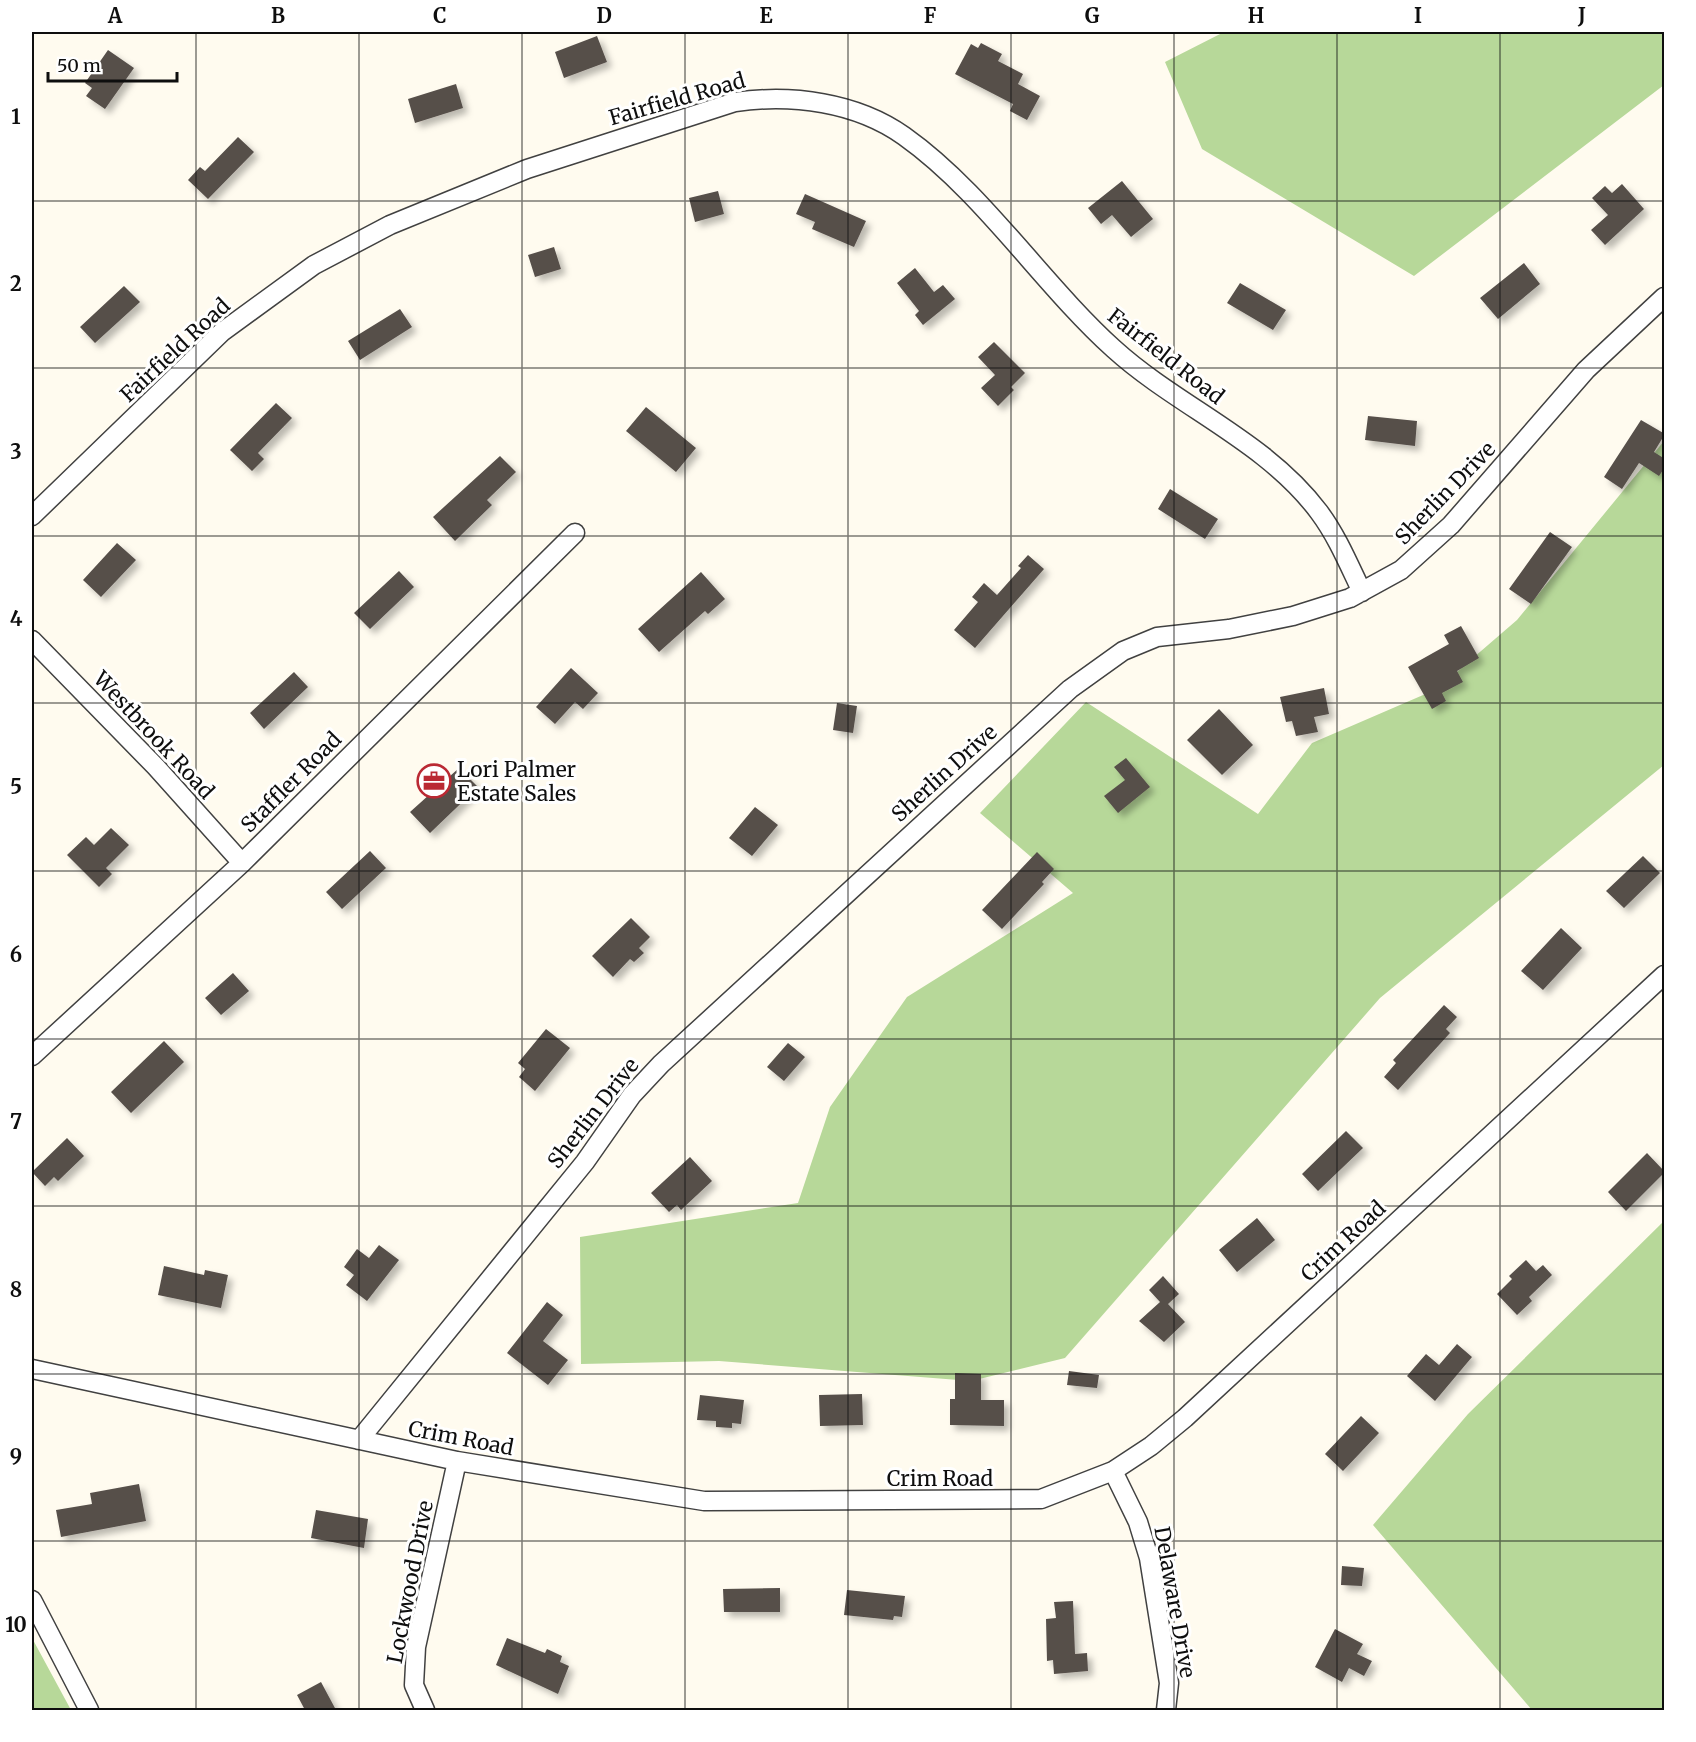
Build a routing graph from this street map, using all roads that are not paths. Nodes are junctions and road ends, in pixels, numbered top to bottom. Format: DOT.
graph roads {
  1 [pos="1665,297"];
  2 [pos="32,516"];
  3 [pos="575,533"];
  4 [pos="1362,592"];
  5 [pos="32,640"];
  6 [pos="242,863"];
  7 [pos="1665,975"];
  8 [pos="32,1056"];
  9 [pos="32,1369"];
  10 [pos="359,1440"];
  11 [pos="457,1461"];
  12 [pos="1113,1470"];
  13 [pos="32,1600"];
  14 [pos="89,1710"];
  15 [pos="425,1710"];
  16 [pos="1166,1710"];
  1 -- 4 [label="street, Sherlin Drive"];
  2 -- 4 [label="street, Fairfield Road"];
  3 -- 6 [label="street, Staffler Road"];
  4 -- 10 [label="street, Sherlin Drive"];
  5 -- 6 [label="street, Westbrook Road"];
  6 -- 8 [label="street, Staffler Road"];
  7 -- 12 [label="street, Crim Road"];
  9 -- 10 [label="street, Crim Road"];
  10 -- 11 [label="street, Crim Road"];
  11 -- 12 [label="street, Crim Road"];
  11 -- 15 [label="street, Lockwood Drive"];
  12 -- 16 [label="street, Delaware Drive"];
  13 -- 14 [label="street"];
}
